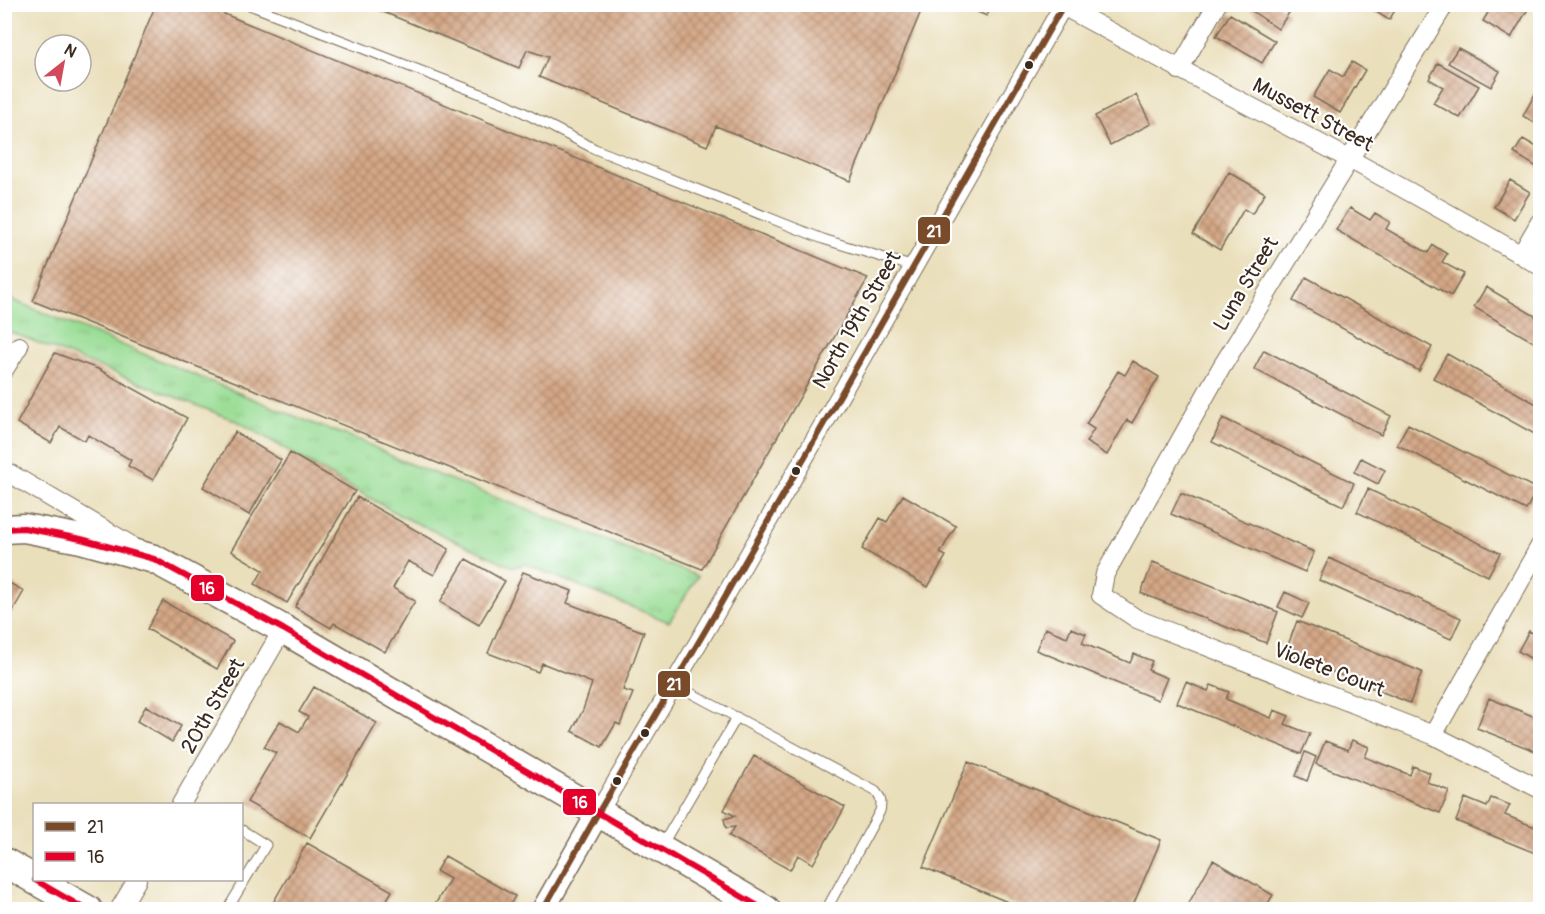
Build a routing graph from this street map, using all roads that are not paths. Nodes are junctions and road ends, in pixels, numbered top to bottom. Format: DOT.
graph roads {
  1 [pos="247,4"];
  2 [pos="1217,4"];
  3 [pos="1445,4"];
  4 [pos="1064,5"];
  5 [pos="1179,70"];
  6 [pos="1349,159"];
  7 [pos="1540,222"];
  8 [pos="1521,255"];
  9 [pos="1540,266"];
  10 [pos="914,267"];
  11 [pos="19,346"];
  12 [pos="4,370"];
  13 [pos="4,470"];
  14 [pos="4,529"];
  15 [pos="1540,546"];
  16 [pos="154,559"];
  17 [pos="1101,596"];
  18 [pos="283,629"];
  19 [pos="674,684"];
  20 [pos="737,717"];
  21 [pos="1433,735"];
  22 [pos="1540,789"];
  23 [pos="186,801"];
  24 [pos="598,813"];
  25 [pos="243,831"];
  26 [pos="660,849"];
  27 [pos="4,862"];
  28 [pos="33,878"];
  29 [pos="39,881"];
  30 [pos="136,881"];
  31 [pos="88,909"];
  32 [pos="119,909"];
  33 [pos="227,909"];
  34 [pos="543,909"];
  35 [pos="766,909"];
  36 [pos="826,909"];
  1 -- 10 [label="lane"];
  2 -- 5 [label="street"];
  3 -- 6 [label="street, Luna Street"];
  4 -- 5 [label="street, Mussett Street"];
  4 -- 10 [label="street, North 19th Street"];
  5 -- 6 [label="street, Mussett Street"];
  6 -- 8 [label="street, Mussett Street"];
  6 -- 17 [label="street, Luna Street"];
  7 -- 8 [label="street"];
  8 -- 9 [label="street, Mussett Street"];
  10 -- 19 [label="street, North 19th Street"];
  11 -- 12 [label="street"];
  13 -- 16 [label="street"];
  14 -- 16 [label="main road"];
  15 -- 21 [label="street"];
  16 -- 18 [label="main road"];
  17 -- 21 [label="street, Violete Court"];
  18 -- 23 [label="street, 20th Street"];
  18 -- 24 [label="main road"];
  19 -- 20 [label="lane"];
  19 -- 24 [label="street, North 19th Street"];
  20 -- 26 [label="lane"];
  20 -- 36 [label="lane"];
  21 -- 22 [label="street, Violete Court"];
  24 -- 26 [label="main road"];
  24 -- 34 [label="street"];
  25 -- 33 [label="lane"];
  26 -- 35 [label="main road"];
  27 -- 28 [label="main road"];
  29 -- 31 [label="main road"];
  30 -- 32 [label="street"];
}
